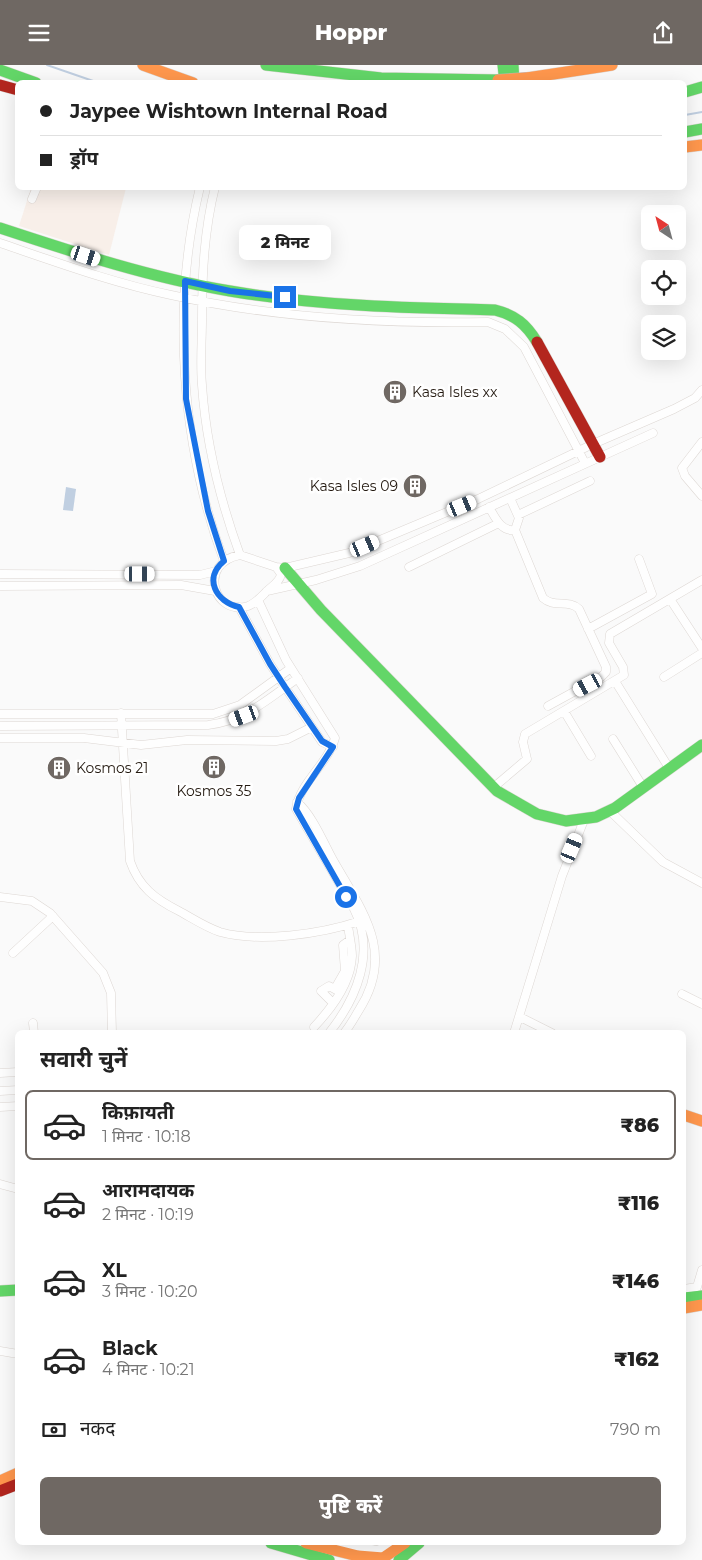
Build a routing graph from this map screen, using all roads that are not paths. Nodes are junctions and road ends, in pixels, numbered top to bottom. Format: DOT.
graph roads {
  1 [pos="143,65"];
  2 [pos="266,65"];
  3 [pos="503,65"];
  4 [pos="513,65"];
  5 [pos="612,65"];
  6 [pos="0,70"];
  7 [pos="28,80"];
  8 [pos="185,80"];
  9 [pos="402,80"];
  10 [pos="502,80"];
  11 [pos="510,80"];
  12 [pos="514,80"];
  13 [pos="0,85"];
  14 [pos="702,87"];
  15 [pos="15,90"];
  16 [pos="687,91"];
  17 [pos="702,129"];
  18 [pos="687,132"];
  19 [pos="702,145"];
  20 [pos="687,147"];
  21 [pos="36,190"];
  22 [pos="199,190"];
  23 [pos="214,190"];
  24 [pos="32,199"];
  25 [pos="0,228"];
  26 [pos="0,243"];
  27 [pos="185,281"];
  28 [pos="202,285"];
  29 [pos="185,298"];
  30 [pos="202,300"];
  31 [pos="322,301"];
  32 [pos="318,317"];
  33 [pos="702,390"];
  34 [pos="653,433"];
  35 [pos="702,442"];
  36 [pos="593,444"];
  37 [pos="578,451"];
  38 [pos="600,457"];
  39 [pos="585,463"];
  40 [pos="590,481"];
  41 [pos="702,496"];
  42 [pos="510,498"];
  43 [pos="489,507"];
  44 [pos="518,515"];
  45 [pos="499,523"];
  46 [pos="515,530"];
  47 [pos="240,555"];
  48 [pos="639,559"];
  49 [pos="224,561"];
  50 [pos="281,567"];
  51 [pos="409,567"];
  52 [pos="216,571"];
  53 [pos="0,574"];
  54 [pos="702,580"];
  55 [pos="298,584"];
  56 [pos="0,586"];
  57 [pos="215,591"];
  58 [pos="267,591"];
  59 [pos="670,599"];
  60 [pos="258,600"];
  61 [pos="239,607"];
  62 [pos="588,629"];
  63 [pos="700,639"];
  64 [pos="702,648"];
  65 [pos="702,653"];
  66 [pos="291,669"];
  67 [pos="279,677"];
  68 [pos="664,677"];
  69 [pos="298,678"];
  70 [pos="615,681"];
  71 [pos="285,687"];
  72 [pos="548,706"];
  73 [pos="564,711"];
  74 [pos="121,713"];
  75 [pos="0,714"];
  76 [pos="122,725"];
  77 [pos="0,726"];
  78 [pos="109,726"];
  79 [pos="312,727"];
  80 [pos="0,739"];
  81 [pos="613,739"];
  82 [pos="109,740"];
  83 [pos="123,743"];
  84 [pos="702,745"];
  85 [pos="333,747"];
  86 [pos="590,756"];
  87 [pos="669,769"];
  88 [pos="494,787"];
  89 [pos="643,787"];
  90 [pos="297,802"];
  91 [pos="610,811"];
  92 [pos="584,821"];
  93 [pos="702,883"];
  94 [pos="0,897"];
  95 [pos="53,916"];
  96 [pos="360,921"];
  97 [pos="348,925"];
  98 [pos="14,953"];
  99 [pos="338,988"];
  100 [pos="682,994"];
  101 [pos="333,1003"];
  102 [pos="702,1004"];
  103 [pos="520,1017"];
  104 [pos="33,1023"];
  105 [pos="314,1027"];
  106 [pos="34,1030"];
  107 [pos="112,1030"];
  108 [pos="331,1030"];
  109 [pos="346,1030"];
  110 [pos="515,1030"];
  111 [pos="546,1030"];
  112 [pos="15,1072"];
  113 [pos="0,1073"];
  114 [pos="15,1090"];
  115 [pos="0,1091"];
  116 [pos="15,1106"];
  117 [pos="0,1107"];
  118 [pos="686,1116"];
  119 [pos="702,1121"];
  120 [pos="0,1184"];
  121 [pos="15,1188"];
  122 [pos="702,1270"];
  123 [pos="686,1289"];
  124 [pos="15,1290"];
  125 [pos="0,1291"];
  126 [pos="702,1296"];
  127 [pos="686,1298"];
  128 [pos="702,1305"];
  129 [pos="686,1308"];
  130 [pos="0,1351"];
  131 [pos="15,1354"];
  132 [pos="15,1474"];
  133 [pos="0,1481"];
  134 [pos="15,1485"];
  135 [pos="0,1491"];
  136 [pos="278,1545"];
  137 [pos="314,1545"];
  138 [pos="362,1545"];
  139 [pos="382,1545"];
  140 [pos="391,1545"];
  141 [pos="402,1545"];
  142 [pos="417,1545"];
  143 [pos="377,1550"];
  144 [pos="329,1560"];
  145 [pos="399,1560"];
  1 -- 8 [label="main road"];
  2 -- 9 [label="main road"];
  3 -- 10 [label="main road"];
  4 -- 12 [label="main road"];
  5 -- 11 [label="main road, bridge"];
  6 -- 7 [label="main road"];
  13 -- 15 [label="main road"];
  14 -- 16 [label="main road"];
  17 -- 18 [label="main road"];
  19 -- 20 [label="main road"];
  21 -- 24 [label="street"];
  22 -- 27 [label="street"];
  23 -- 28 [label="street"];
  25 -- 27 [label="main road"];
  26 -- 29 [label="street"];
  27 -- 28 [label="main road"];
  27 -- 29 [label="street"];
  28 -- 30 [label="street"];
  28 -- 31 [label="main road"];
  29 -- 30 [label="street"];
  29 -- 49 [label="street"];
  30 -- 32 [label="street"];
  30 -- 47 [label="street"];
  31 -- 32 [label="street"];
  31 -- 36 [label="main road"];
  32 -- 37 [label="street"];
  33 -- 36 [label="street"];
  34 -- 38 [label="street"];
  35 -- 41 [label="street"];
  36 -- 37 [label="street"];
  36 -- 38 [label="main road"];
  37 -- 39 [label="street"];
  37 -- 50 [label="street"];
  38 -- 39 [label="street"];
  39 -- 42 [label="street"];
  40 -- 44 [label="street"];
  42 -- 43 [label="street"];
  42 -- 44 [label="street"];
  43 -- 45 [label="street"];
  43 -- 55 [label="street"];
  44 -- 46 [label="street"];
  45 -- 46 [label="street"];
  45 -- 51 [label="street"];
  46 -- 62 [label="street"];
  47 -- 49 [label="street"];
  47 -- 50 [label="street"];
  48 -- 62 [label="street"];
  49 -- 52 [label="street"];
  50 -- 55 [label="main road"];
  50 -- 58 [label="street"];
  52 -- 53 [label="street"];
  52 -- 57 [label="street"];
  54 -- 59 [label="street"];
  55 -- 58 [label="street"];
  55 -- 88 [label="main road"];
  56 -- 57 [label="street"];
  57 -- 61 [label="street"];
  58 -- 60 [label="street"];
  59 -- 63 [label="street"];
  59 -- 70 [label="street"];
  60 -- 61 [label="street"];
  60 -- 66 [label="street"];
  61 -- 67 [label="street"];
  62 -- 72 [label="street"];
  63 -- 64 [label="street"];
  65 -- 68 [label="street"];
  66 -- 67 [label="street"];
  66 -- 69 [label="street"];
  67 -- 71 [label="street"];
  67 -- 74 [label="street"];
  69 -- 71 [label="street"];
  69 -- 85 [label="street"];
  70 -- 73 [label="street"];
  70 -- 87 [label="street"];
  71 -- 76 [label="street"];
  71 -- 79 [label="street"];
  73 -- 86 [label="street"];
  73 -- 88 [label="street"];
  74 -- 75 [label="street"];
  74 -- 76 [label="street"];
  76 -- 78 [label="street"];
  76 -- 83 [label="street"];
  77 -- 78 [label="street"];
  78 -- 82 [label="street"];
  79 -- 83 [label="street"];
  79 -- 85 [label="street"];
  80 -- 82 [label="street"];
  81 -- 89 [label="street"];
  82 -- 83 [label="street"];
  83 -- 97 [label="street"];
  84 -- 87 [label="main road"];
  85 -- 90 [label="street"];
  87 -- 89 [label="main road"];
  88 -- 92 [label="main road"];
  89 -- 91 [label="main road"];
  90 -- 96 [label="street"];
  90 -- 109 [label="street"];
  91 -- 92 [label="main road"];
  91 -- 93 [label="street"];
  92 -- 103 [label="street"];
  94 -- 95 [label="street"];
  95 -- 98 [label="street"];
  95 -- 107 [label="street"];
  96 -- 97 [label="street"];
  96 -- 108 [label="street"];
  97 -- 99 [label="street"];
  99 -- 101 [label="street"];
  99 -- 101 [label="street"];
  100 -- 102 [label="street"];
  101 -- 105 [label="street"];
  103 -- 110 [label="street"];
  103 -- 111 [label="street"];
  104 -- 106 [label="street"];
  112 -- 113 [label="street"];
  114 -- 115 [label="street"];
  116 -- 117 [label="street"];
  118 -- 119 [label="main road"];
  120 -- 121 [label="street"];
  122 -- 123 [label="street"];
  124 -- 125 [label="main road"];
  126 -- 127 [label="main road"];
  128 -- 129 [label="main road"];
  130 -- 131 [label="street"];
  132 -- 133 [label="main road"];
  134 -- 135 [label="main road"];
  136 -- 144 [label="main road"];
  137 -- 141 [label="main road"];
  138 -- 143 [label="street"];
  139 -- 143 [label="street"];
  140 -- 143 [label="street"];
  142 -- 145 [label="main road"];
}
